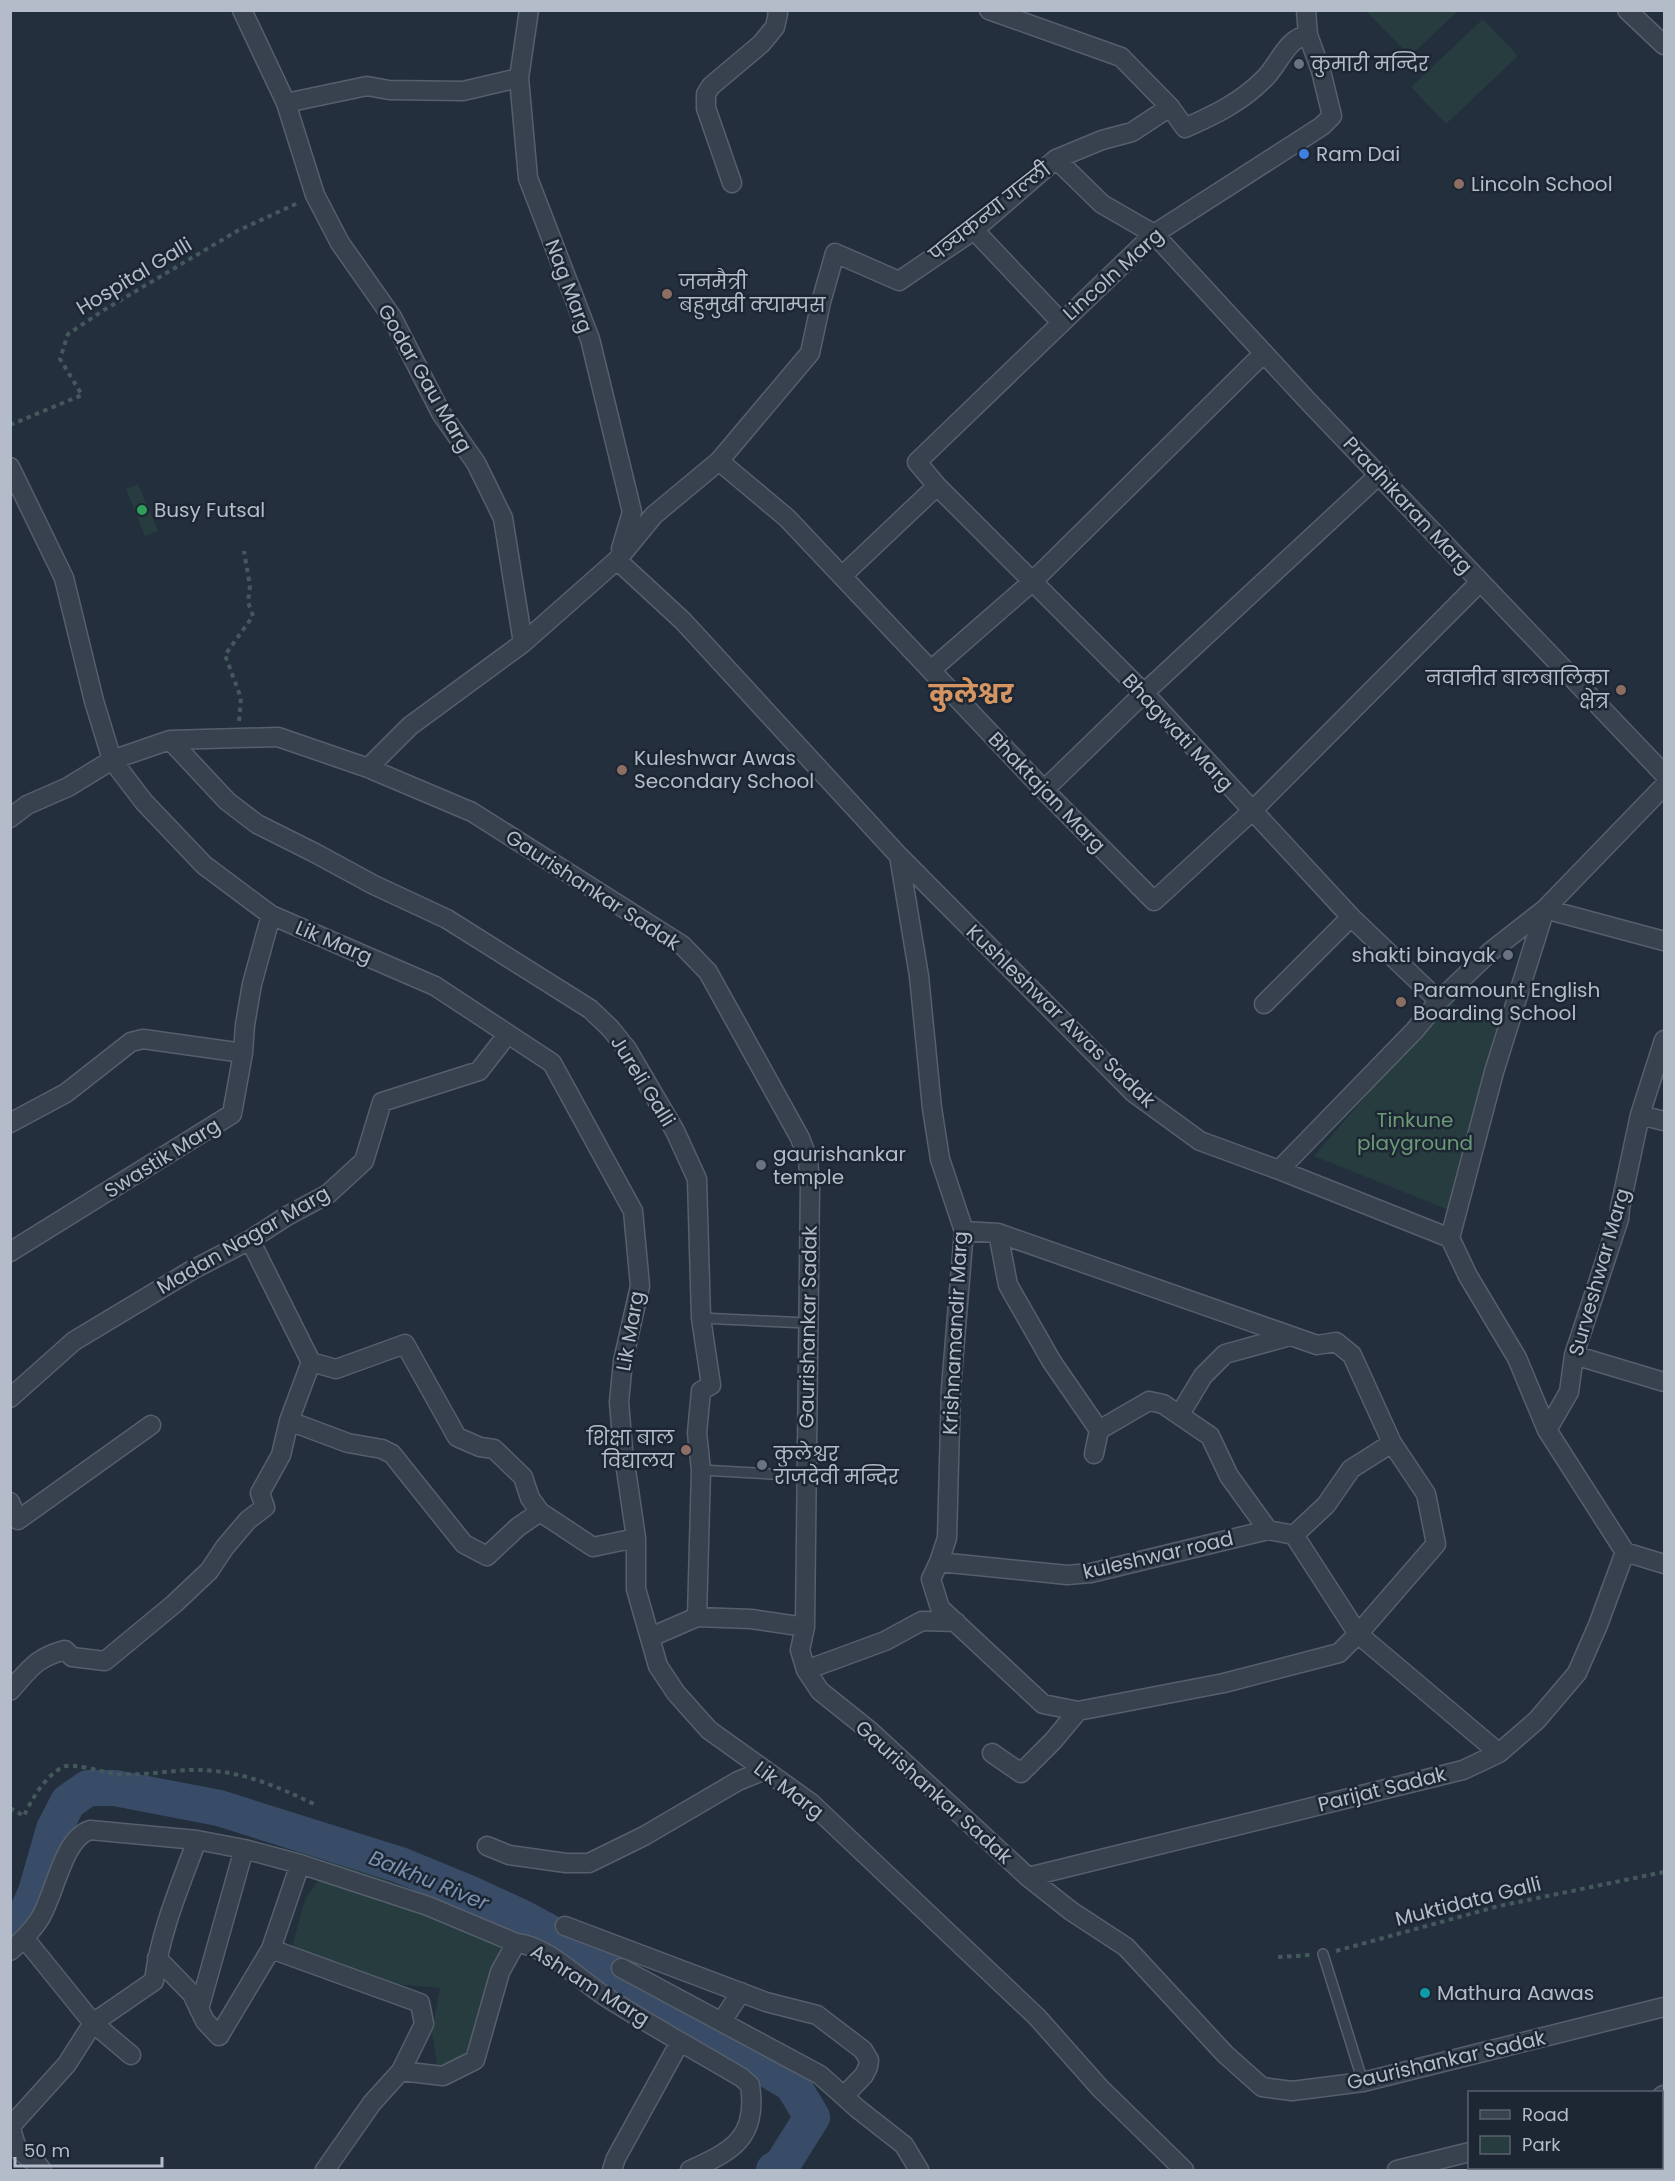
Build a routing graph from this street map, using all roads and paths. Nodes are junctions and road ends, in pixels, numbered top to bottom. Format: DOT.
graph roads {
  1 [pos="242,10"];
  2 [pos="529,10"];
  3 [pos="777,10"];
  4 [pos="989,10"];
  5 [pos="1306,10"];
  6 [pos="1627,10"];
  7 [pos="1308,34"];
  8 [pos="1665,45"];
  9 [pos="519,78"];
  10 [pos="286,103"];
  11 [pos="1170,107"];
  12 [pos="1056,159"];
  13 [pos="732,183"];
  14 [pos="315,195"];
  15 [pos="974,230"];
  16 [pos="1154,234"];
  17 [pos="1061,322"];
  18 [pos="1264,353"];
  19 [pos="10,425"];
  20 [pos="719,460"];
  21 [pos="917,462"];
  22 [pos="10,467"];
  23 [pos="1380,474"];
  24 [pos="937,486"];
  25 [pos="244,551"];
  26 [pos="617,560"];
  27 [pos="842,576"];
  28 [pos="1032,582"];
  29 [pos="1480,582"];
  30 [pos="523,643"];
  31 [pos="931,670"];
  32 [pos="1144,693"];
  33 [pos="238,737"];
  34 [pos="170,740"];
  35 [pos="112,760"];
  36 [pos="368,768"];
  37 [pos="1665,774"];
  38 [pos="1665,786"];
  39 [pos="1044,790"];
  40 [pos="1252,811"];
  41 [pos="10,818"];
  42 [pos="899,856"];
  43 [pos="1545,909"];
  44 [pos="272,915"];
  45 [pos="1351,917"];
  46 [pos="1665,941"];
  47 [pos="1439,1001"];
  48 [pos="1264,1004"];
  49 [pos="507,1035"];
  50 [pos="1665,1040"];
  51 [pos="243,1053"];
  52 [pos="1640,1115"];
  53 [pos="1665,1121"];
  54 [pos="10,1123"];
  55 [pos="1279,1170"];
  56 [pos="964,1230"];
  57 [pos="998,1233"];
  58 [pos="1450,1238"];
  59 [pos="250,1240"];
  60 [pos="10,1252"];
  61 [pos="701,1318"];
  62 [pos="807,1323"];
  63 [pos="1290,1336"];
  64 [pos="1574,1355"];
  65 [pos="312,1362"];
  66 [pos="1665,1382"];
  67 [pos="10,1398"];
  68 [pos="1180,1414"];
  69 [pos="290,1421"];
  70 [pos="152,1425"];
  71 [pos="1099,1430"];
  72 [pos="1547,1430"];
  73 [pos="1392,1443"];
  74 [pos="1094,1454"];
  75 [pos="701,1470"];
  76 [pos="807,1476"];
  77 [pos="10,1502"];
  78 [pos="540,1512"];
  79 [pos="1268,1530"];
  80 [pos="1294,1535"];
  81 [pos="636,1538"];
  82 [pos="1625,1552"];
  83 [pos="939,1562"];
  84 [pos="1665,1564"];
  85 [pos="697,1617"];
  86 [pos="956,1622"];
  87 [pos="804,1627"];
  88 [pos="1358,1634"];
  89 [pos="651,1637"];
  90 [pos="806,1670"];
  91 [pos="10,1691"];
  92 [pos="1078,1711"];
  93 [pos="1499,1752"];
  94 [pos="992,1753"];
  95 [pos="765,1770"];
  96 [pos="316,1805"];
  97 [pos="10,1808"];
  98 [pos="197,1840"];
  99 [pos="487,1846"];
  100 [pos="244,1849"];
  101 [pos="300,1864"];
  102 [pos="1665,1872"];
  103 [pos="1028,1877"];
  104 [pos="565,1926"];
  105 [pos="25,1939"];
  106 [pos="516,1943"];
  107 [pos="271,1949"];
  108 [pos="10,1950"];
  109 [pos="1323,1954"];
  110 [pos="157,1958"];
  111 [pos="649,1958"];
  112 [pos="1278,1958"];
  113 [pos="621,1968"];
  114 [pos="640,1978"];
  115 [pos="741,1992"];
  116 [pos="1665,2007"];
  117 [pos="199,2009"];
  118 [pos="722,2021"];
  119 [pos="93,2023"];
  120 [pos="680,2042"];
  121 [pos="131,2055"];
  122 [pos="401,2071"];
  123 [pos="1363,2082"];
  124 [pos="844,2096"];
  125 [pos="11,2126"];
  126 [pos="1468,2152"];
  127 [pos="42,2170"];
  128 [pos="325,2170"];
  129 [pos="612,2170"];
  130 [pos="690,2170"];
  131 [pos="919,2170"];
  132 [pos="1184,2170"];
  133 [pos="1397,2170"];
  1 -- 10 [label="street, Godar Gau Marg"];
  2 -- 9 [label="street, Nag Marg"];
  3 -- 13 [label="street"];
  4 -- 11 [label="street"];
  5 -- 7 [label="street, Lincoln Marg"];
  6 -- 8 [label="street"];
  7 -- 11 [label="street"];
  7 -- 16 [label="street, Lincoln Marg"];
  9 -- 10 [label="street"];
  9 -- 26 [label="street, Nag Marg"];
  10 -- 14 [label="street, Godar Gau Marg"];
  11 -- 12 [label="street, पञ्चकन्या गल्ली"];
  12 -- 15 [label="street, पञ्चकन्या गल्ली"];
  12 -- 16 [label="street, Pradhikaran Marg"];
  14 -- 19 [label="path, Hospital Galli"];
  14 -- 30 [label="street, Godar Gau Marg"];
  15 -- 17 [label="street"];
  15 -- 20 [label="street, पञ्चकन्या गल्ली"];
  16 -- 17 [label="street, Lincoln Marg"];
  16 -- 18 [label="street, Pradhikaran Marg"];
  17 -- 21 [label="street, Lincoln Marg"];
  18 -- 23 [label="street, Pradhikaran Marg"];
  18 -- 28 [label="street"];
  20 -- 26 [label="street, पञ्चकन्या गल्ली"];
  20 -- 27 [label="street, Bhaktajan Marg"];
  21 -- 24 [label="street, Bhagwati Marg"];
  22 -- 35 [label="street, Lik Marg"];
  23 -- 29 [label="street, Pradhikaran Marg"];
  23 -- 32 [label="street"];
  24 -- 27 [label="street"];
  24 -- 28 [label="street, Bhagwati Marg"];
  25 -- 33 [label="path"];
  26 -- 30 [label="street"];
  26 -- 42 [label="street, Kushleshwar Awas Sadak"];
  27 -- 31 [label="street, Bhaktajan Marg"];
  28 -- 31 [label="street"];
  28 -- 32 [label="street, Bhagwati Marg"];
  29 -- 37 [label="street, Pradhikaran Marg"];
  29 -- 40 [label="street"];
  30 -- 36 [label="street"];
  31 -- 39 [label="street, Bhaktajan Marg"];
  32 -- 39 [label="street"];
  32 -- 40 [label="street, Bhagwati Marg"];
  33 -- 34 [label="street, Gaurishankar Sadak"];
  33 -- 36 [label="street, Gaurishankar Sadak"];
  34 -- 35 [label="street, Gaurishankar Sadak"];
  34 -- 61 [label="street, Jureli Galli"];
  35 -- 41 [label="street, Gaurishankar Sadak"];
  35 -- 44 [label="street, Lik Marg"];
  36 -- 62 [label="street, Gaurishankar Sadak"];
  38 -- 43 [label="street"];
  39 -- 40 [label="street, Bhaktajan Marg"];
  40 -- 45 [label="street, Bhagwati Marg"];
  42 -- 55 [label="street, Kushleshwar Awas Sadak"];
  42 -- 56 [label="street, Krishnamandir Marg"];
  43 -- 46 [label="street"];
  43 -- 47 [label="street"];
  43 -- 58 [label="street"];
  44 -- 49 [label="street, Lik Marg"];
  44 -- 51 [label="street, Swastik Marg"];
  45 -- 47 [label="street, Bhagwati Marg"];
  45 -- 48 [label="street"];
  47 -- 55 [label="street"];
  49 -- 59 [label="street, Madan Nagar Marg"];
  49 -- 81 [label="street, Lik Marg"];
  50 -- 52 [label="street, Surveshwar Marg"];
  51 -- 54 [label="street"];
  51 -- 60 [label="street, Swastik Marg"];
  52 -- 53 [label="street"];
  52 -- 64 [label="street, Surveshwar Marg"];
  55 -- 58 [label="street, Kushleshwar Awas Sadak"];
  56 -- 57 [label="street"];
  56 -- 83 [label="street, Krishnamandir Marg"];
  57 -- 63 [label="street"];
  57 -- 71 [label="street"];
  58 -- 72 [label="street"];
  59 -- 65 [label="street"];
  59 -- 67 [label="street, Madan Nagar Marg"];
  61 -- 62 [label="lane"];
  61 -- 75 [label="street, Jureli Galli"];
  62 -- 76 [label="street, Gaurishankar Sadak"];
  63 -- 68 [label="street"];
  63 -- 73 [label="street"];
  64 -- 66 [label="street"];
  64 -- 72 [label="street, Surveshwar Marg"];
  65 -- 69 [label="street"];
  65 -- 78 [label="street"];
  68 -- 71 [label="street"];
  68 -- 79 [label="street"];
  69 -- 78 [label="street"];
  69 -- 91 [label="street"];
  70 -- 77 [label="street"];
  71 -- 74 [label="street"];
  72 -- 82 [label="street"];
  73 -- 80 [label="street"];
  73 -- 88 [label="street"];
  75 -- 76 [label="lane"];
  75 -- 85 [label="street, Jureli Galli"];
  76 -- 87 [label="street, Gaurishankar Sadak"];
  78 -- 81 [label="street"];
  79 -- 80 [label="street, kuleshwar road"];
  79 -- 83 [label="street, kuleshwar road"];
  80 -- 88 [label="street"];
  81 -- 89 [label="street, Lik Marg"];
  82 -- 84 [label="street"];
  82 -- 93 [label="street, Parijat Sadak"];
  83 -- 86 [label="street"];
  85 -- 87 [label="street"];
  85 -- 89 [label="street"];
  86 -- 90 [label="street"];
  86 -- 92 [label="street"];
  87 -- 90 [label="street, Gaurishankar Sadak"];
  88 -- 92 [label="street"];
  88 -- 93 [label="street"];
  89 -- 95 [label="street, Lik Marg"];
  90 -- 103 [label="street, Gaurishankar Sadak"];
  92 -- 94 [label="street"];
  93 -- 103 [label="street, Parijat Sadak"];
  95 -- 99 [label="street"];
  95 -- 132 [label="street, Lik Marg"];
  96 -- 97 [label="path"];
  98 -- 100 [label="street"];
  98 -- 105 [label="street"];
  98 -- 110 [label="street"];
  100 -- 101 [label="street"];
  100 -- 117 [label="street"];
  101 -- 106 [label="street"];
  101 -- 107 [label="street"];
  102 -- 109 [label="path, Muktidata Galli"];
  103 -- 123 [label="street, Gaurishankar Sadak"];
  104 -- 111 [label="street"];
  105 -- 108 [label="street"];
  105 -- 119 [label="street"];
  106 -- 120 [label="street, Ashram Marg"];
  106 -- 122 [label="street, Ashram Marg"];
  107 -- 117 [label="street"];
  107 -- 122 [label="street"];
  109 -- 112 [label="path, Muktidata Galli"];
  109 -- 123 [label="lane"];
  110 -- 117 [label="street"];
  110 -- 119 [label="street"];
  111 -- 114 [label="street"];
  111 -- 115 [label="street"];
  113 -- 114 [label="street"];
  114 -- 118 [label="street"];
  115 -- 118 [label="street"];
  115 -- 124 [label="street"];
  116 -- 123 [label="street, Gaurishankar Sadak"];
  118 -- 124 [label="street"];
  119 -- 121 [label="street"];
  119 -- 125 [label="street"];
  120 -- 129 [label="street"];
  120 -- 130 [label="street, Ashram Marg"];
  122 -- 128 [label="street"];
  124 -- 131 [label="street"];
  125 -- 127 [label="street"];
  126 -- 133 [label="street"];
}
